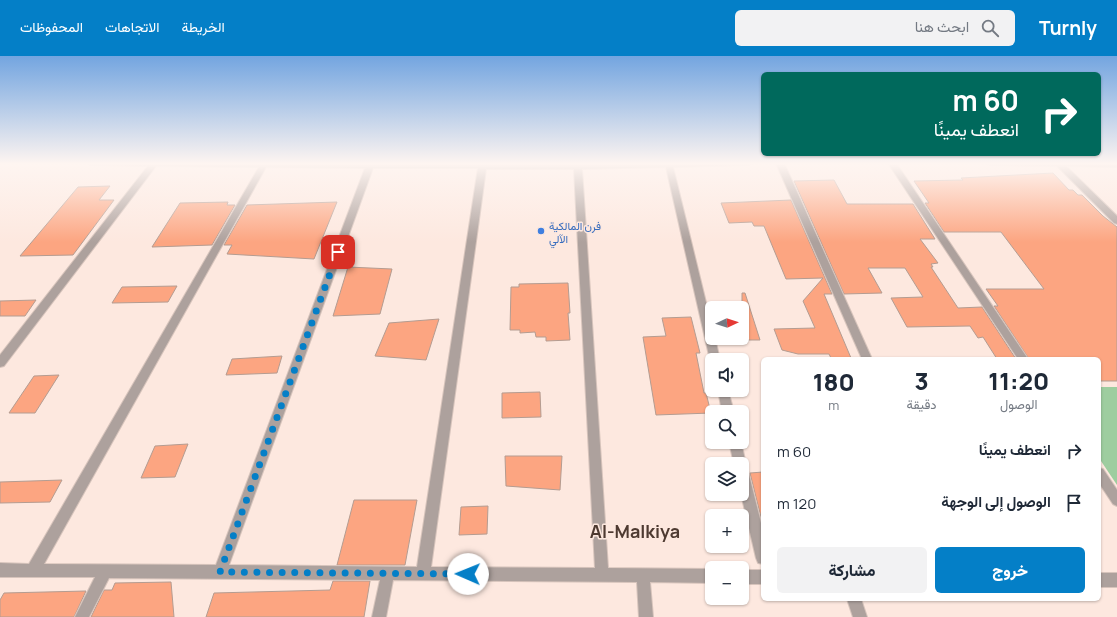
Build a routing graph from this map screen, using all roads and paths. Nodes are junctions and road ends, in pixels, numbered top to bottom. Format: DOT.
graph roads {
  1 [pos="134,189"];
  2 [pos="250,189"];
  3 [pos="361,189"];
  4 [pos="479,189"];
  5 [pos="579,189"];
  6 [pos="674,189"];
  7 [pos="792,189"];
  8 [pos="909,189"];
  9 [pos="1085,189"];
  10 [pos="1117,221"];
  11 [pos="713,353"];
  12 [pos="866,357"];
  13 [pos="1022,357"];
  14 [pos="0,362"];
  15 [pos="1101,476"];
  16 [pos="749,500"];
  17 [pos="1117,500"];
  18 [pos="761,550"];
  19 [pos="0,570"];
  20 [pos="33,570"];
  21 [pos="105,571"];
  22 [pos="220,572"];
  23 [pos="388,574"];
  24 [pos="422,574"];
  25 [pos="602,575"];
  26 [pos="643,576"];
  27 [pos="705,576"];
  28 [pos="749,577"];
  29 [pos="761,577"];
  30 [pos="1101,580"];
  31 [pos="1117,580"];
  32 [pos="855,601"];
  33 [pos="82,617"];
  34 [pos="379,617"];
  35 [pos="646,617"];
  36 [pos="860,617"];
  1 -- 14 [label="street"];
  2 -- 20 [label="street"];
  3 -- 22 [label="street"];
  4 -- 24 [label="street"];
  5 -- 25 [label="street"];
  6 -- 11 [label="street"];
  7 -- 12 [label="street"];
  8 -- 13 [label="street"];
  9 -- 10 [label="street"];
  15 -- 17 [label="street"];
  16 -- 18 [label="street"];
  19 -- 20 [label="street"];
  20 -- 21 [label="street"];
  21 -- 22 [label="street"];
  21 -- 33 [label="street"];
  22 -- 23 [label="street"];
  23 -- 24 [label="street"];
  23 -- 34 [label="street"];
  24 -- 25 [label="street"];
  25 -- 26 [label="street"];
  26 -- 27 [label="street"];
  26 -- 35 [label="street"];
  28 -- 29 [label="street"];
  30 -- 31 [label="street"];
  32 -- 36 [label="street"];
}
